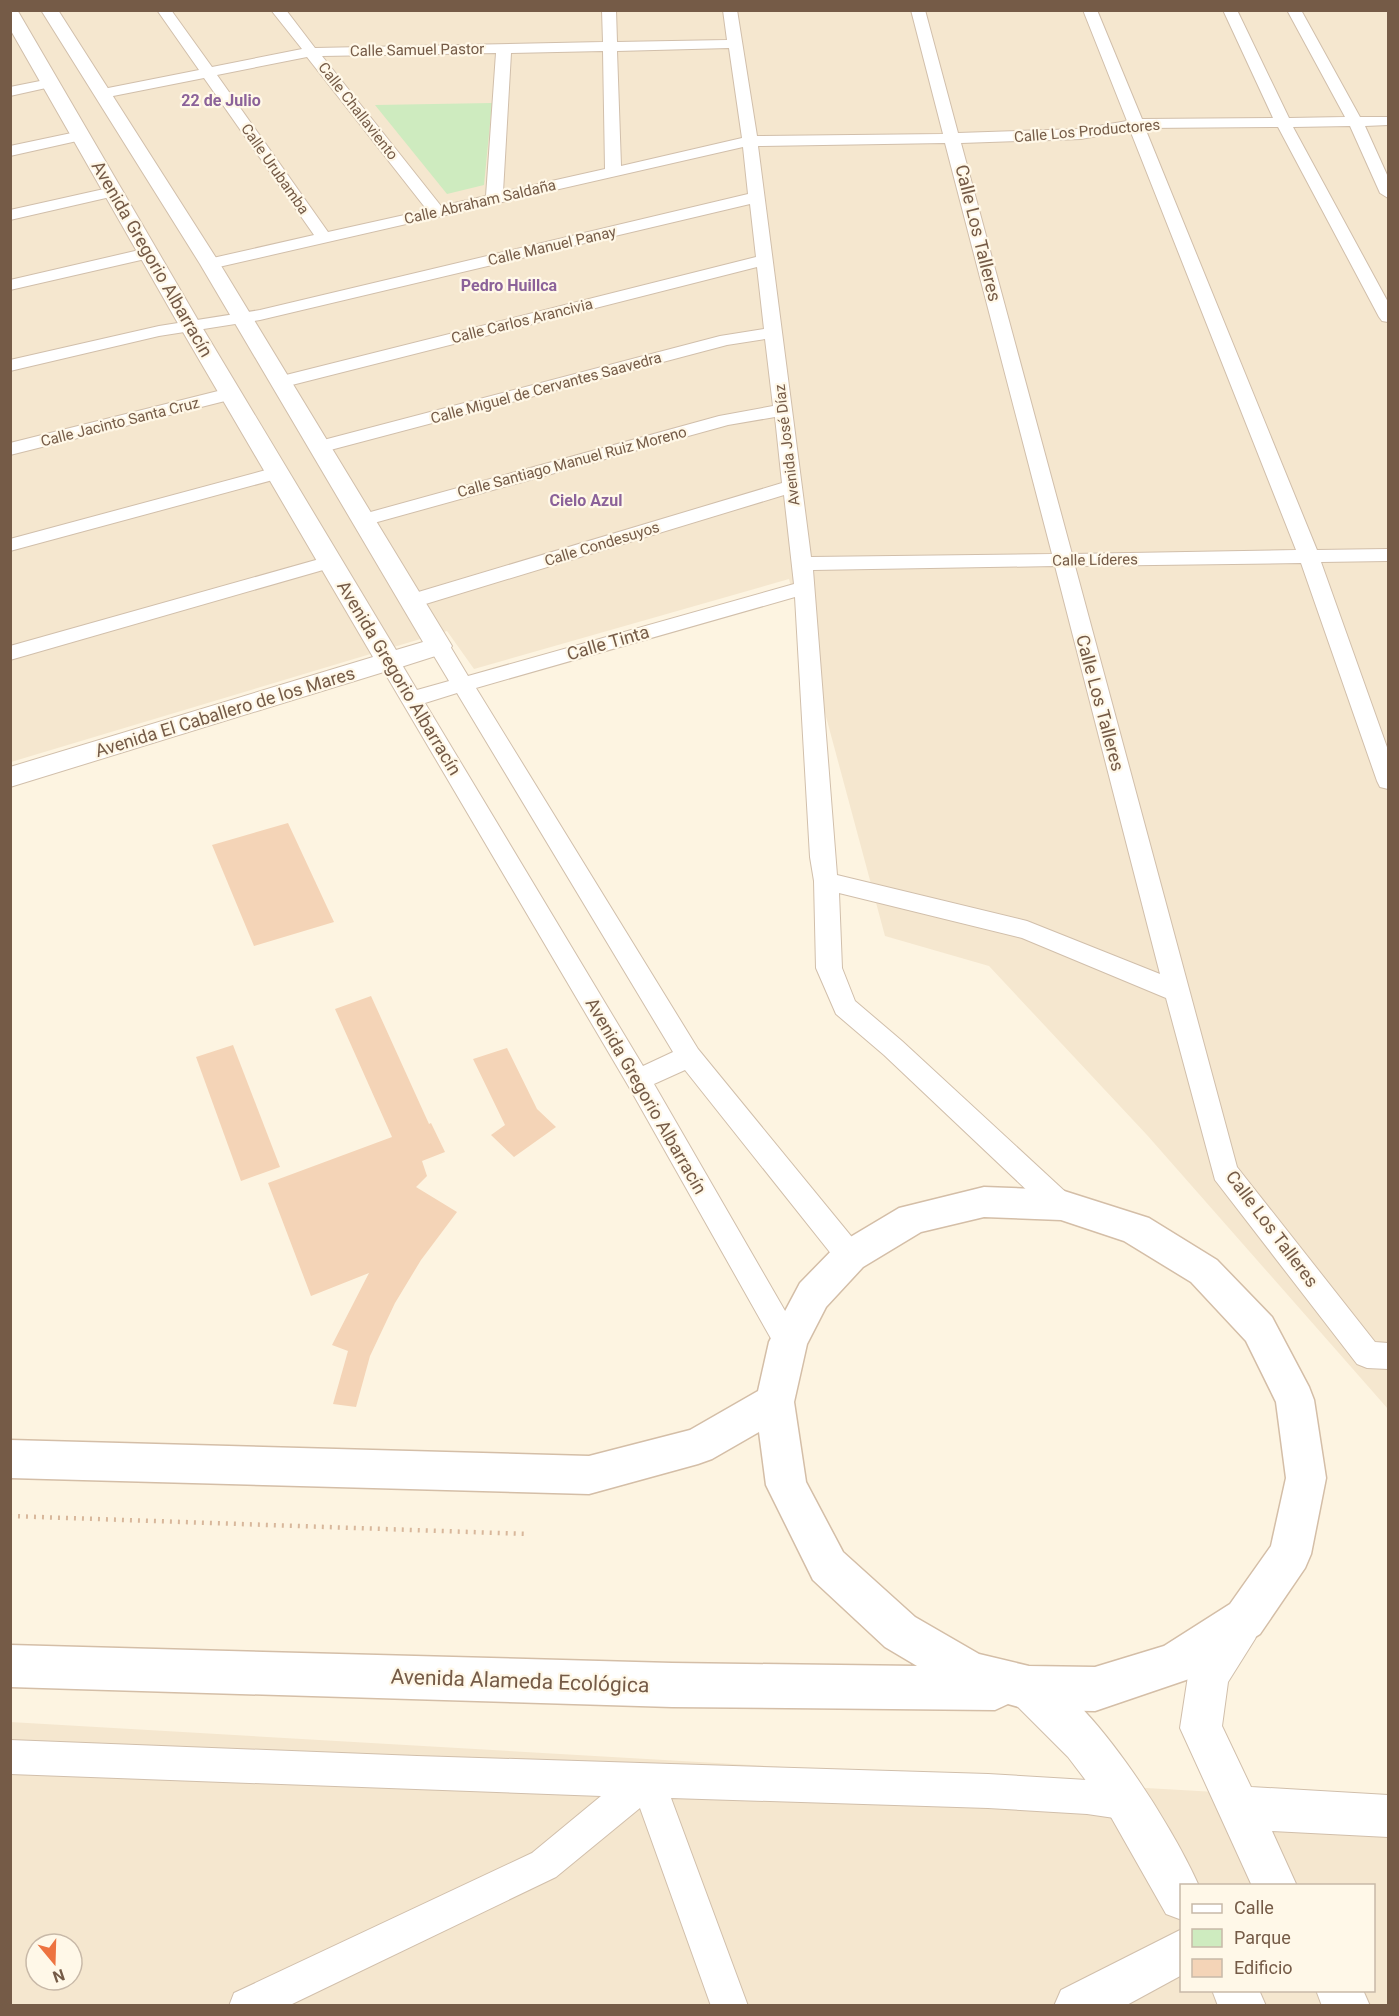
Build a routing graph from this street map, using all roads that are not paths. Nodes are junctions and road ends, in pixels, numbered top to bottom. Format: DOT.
graph roads {
  1 [pos="49,10"];
  2 [pos="164,10"];
  3 [pos="278,10"];
  4 [pos="609,10"];
  5 [pos="730,10"];
  6 [pos="918,10"];
  7 [pos="1090,10"];
  8 [pos="1230,10"];
  9 [pos="1294,10"];
  10 [pos="10,13"];
  11 [pos="17,36"];
  12 [pos="735,44"];
  13 [pos="609,46"];
  14 [pos="504,49"];
  15 [pos="311,52"];
  16 [pos="207,72"];
  17 [pos="50,83"];
  18 [pos="10,92"];
  19 [pos="103,93"];
  20 [pos="1355,121"];
  21 [pos="1389,121"];
  22 [pos="1283,122"];
  23 [pos="1135,124"];
  24 [pos="81,136"];
  25 [pos="954,139"];
  26 [pos="750,141"];
  27 [pos="10,151"];
  28 [pos="613,172"];
  29 [pos="113,192"];
  30 [pos="1389,193"];
  31 [pos="757,197"];
  32 [pos="494,199"];
  33 [pos="437,212"];
  34 [pos="10,215"];
  35 [pos="324,238"];
  36 [pos="148,253"];
  37 [pos="764,260"];
  38 [pos="210,264"];
  39 [pos="10,285"];
  40 [pos="1389,317"];
  41 [pos="242,318"];
  42 [pos="190,327"];
  43 [pos="773,333"];
  44 [pos="10,366"];
  45 [pos="280,382"];
  46 [pos="231,394"];
  47 [pos="782,410"];
  48 [pos="320,447"];
  49 [pos="10,449"];
  50 [pos="277,473"];
  51 [pos="792,486"];
  52 [pos="363,520"];
  53 [pos="10,545"];
  54 [pos="1389,555"];
  55 [pos="1309,556"];
  56 [pos="1062,560"];
  57 [pos="330,562"];
  58 [pos="801,564"];
  59 [pos="805,588"];
  60 [pos="412,602"];
  61 [pos="439,646"];
  62 [pos="10,653"];
  63 [pos="390,663"];
  64 [pos="462,684"];
  65 [pos="411,699"];
  66 [pos="10,777"];
  67 [pos="1389,781"];
  68 [pos="826,881"];
  69 [pos="1178,992"];
  70 [pos="689,1056"];
  71 [pos="638,1080"];
  72 [pos="1061,1205"];
  73 [pos="850,1256"];
  74 [pos="788,1342"];
  75 [pos="1378,1355"];
  76 [pos="775,1402"];
  77 [pos="10,1459"];
  78 [pos="1245,1619"];
  79 [pos="10,1666"];
  80 [pos="1029,1688"];
  81 [pos="10,1757"];
  82 [pos="647,1780"];
  83 [pos="1128,1803"];
  84 [pos="1238,1808"];
  85 [pos="1389,1816"];
  86 [pos="1274,1884"];
  87 [pos="1180,1894"];
  88 [pos="1180,1952"];
  89 [pos="1235,1992"];
  90 [pos="1339,1992"];
  91 [pos="247,2006"];
  92 [pos="730,2006"];
  93 [pos="1077,2006"];
  94 [pos="1243,2006"];
  95 [pos="1347,2006"];
  1 -- 19 [label="street"];
  2 -- 16 [label="street, Calle Urubamba"];
  3 -- 15 [label="street, Calle Challaviento"];
  4 -- 13 [label="street"];
  5 -- 12 [label="street, Avenida José Díaz"];
  6 -- 25 [label="street, Calle Los Talleres"];
  7 -- 23 [label="street"];
  8 -- 22 [label="street"];
  9 -- 20 [label="street"];
  10 -- 11 [label="street, Avenida Gregorio Albarracín"];
  11 -- 17 [label="street, Avenida Gregorio Albarracín"];
  12 -- 13 [label="street, Calle Samuel Pastor"];
  12 -- 26 [label="street, Avenida José Díaz"];
  13 -- 14 [label="street, Calle Samuel Pastor"];
  13 -- 28 [label="street"];
  14 -- 15 [label="street, Calle Samuel Pastor"];
  14 -- 32 [label="street"];
  15 -- 16 [label="street, Calle Samuel Pastor"];
  15 -- 33 [label="street, Calle Challaviento"];
  16 -- 19 [label="street, Calle Samuel Pastor"];
  16 -- 35 [label="street, Calle Urubamba"];
  17 -- 18 [label="street"];
  17 -- 24 [label="street, Avenida Gregorio Albarracín"];
  19 -- 38 [label="street"];
  20 -- 21 [label="street, Calle Los Productores"];
  20 -- 22 [label="street, Calle Los Productores"];
  20 -- 30 [label="street"];
  22 -- 23 [label="street, Calle Los Productores"];
  22 -- 40 [label="street"];
  23 -- 25 [label="street, Calle Los Productores"];
  23 -- 55 [label="street"];
  24 -- 27 [label="street"];
  24 -- 29 [label="street, Avenida Gregorio Albarracín"];
  25 -- 26 [label="street, Calle Los Productores"];
  25 -- 56 [label="street, Calle Los Talleres"];
  26 -- 28 [label="street, Calle Abraham Saldaña"];
  26 -- 31 [label="street, Avenida José Díaz"];
  28 -- 32 [label="street, Calle Abraham Saldaña"];
  29 -- 34 [label="street"];
  29 -- 36 [label="street, Avenida Gregorio Albarracín"];
  31 -- 37 [label="street, Avenida José Díaz"];
  31 -- 41 [label="street, Calle Manuel Panay"];
  32 -- 33 [label="street, Calle Abraham Saldaña"];
  33 -- 35 [label="street, Calle Abraham Saldaña"];
  35 -- 38 [label="street, Calle Abraham Saldaña"];
  36 -- 39 [label="street"];
  36 -- 42 [label="street, Avenida Gregorio Albarracín"];
  37 -- 43 [label="street, Avenida José Díaz"];
  37 -- 45 [label="street, Calle Carlos Arancivia"];
  38 -- 41 [label="street"];
  41 -- 42 [label="street, Calle Manuel Panay"];
  41 -- 45 [label="street"];
  42 -- 44 [label="street, Calle Manuel Panay"];
  42 -- 46 [label="street, Avenida Gregorio Albarracín"];
  43 -- 47 [label="street, Avenida José Díaz"];
  43 -- 48 [label="street, Calle Miguel de Cervantes Saavedra"];
  45 -- 48 [label="street"];
  46 -- 49 [label="street, Calle Jacinto Santa Cruz"];
  46 -- 50 [label="street, Avenida Gregorio Albarracín"];
  47 -- 51 [label="street, Avenida José Díaz"];
  47 -- 52 [label="street, Calle Santiago Manuel Ruiz Moreno"];
  48 -- 52 [label="street"];
  50 -- 53 [label="street"];
  50 -- 57 [label="street, Avenida Gregorio Albarracín"];
  51 -- 58 [label="street, Avenida José Díaz"];
  51 -- 60 [label="street, Calle Condesuyos"];
  52 -- 60 [label="street"];
  54 -- 55 [label="street, Calle Líderes"];
  55 -- 56 [label="street, Calle Líderes"];
  55 -- 67 [label="street"];
  56 -- 58 [label="street, Calle Líderes"];
  56 -- 69 [label="street, Calle Los Talleres"];
  57 -- 62 [label="street"];
  57 -- 63 [label="street, Avenida Gregorio Albarracín"];
  58 -- 59 [label="street, Avenida José Díaz"];
  59 -- 64 [label="street, Calle Tinta"];
  59 -- 68 [label="street, Avenida José Díaz"];
  60 -- 61 [label="street"];
  61 -- 63 [label="street, Avenida El Caballero de los Mares"];
  61 -- 64 [label="street"];
  63 -- 65 [label="street, Avenida Gregorio Albarracín"];
  63 -- 66 [label="street, Avenida El Caballero de los Mares"];
  64 -- 65 [label="street, Calle Tinta"];
  64 -- 70 [label="street"];
  65 -- 71 [label="street, Avenida Gregorio Albarracín"];
  68 -- 69 [label="street"];
  68 -- 72 [label="street, Avenida José Díaz"];
  69 -- 75 [label="street, Calle Los Talleres"];
  70 -- 71 [label="street"];
  70 -- 73 [label="street"];
  71 -- 74 [label="street, Avenida Gregorio Albarracín"];
  72 -- 73 [label="main road"];
  72 -- 78 [label="main road"];
  73 -- 74 [label="main road"];
  74 -- 76 [label="main road"];
  76 -- 77 [label="main road"];
  76 -- 80 [label="main road"];
  78 -- 80 [label="main road"];
  78 -- 84 [label="street"];
  79 -- 80 [label="main road, Avenida Alameda Ecológica"];
  80 -- 83 [label="street"];
  81 -- 82 [label="street"];
  82 -- 83 [label="street"];
  82 -- 91 [label="street"];
  82 -- 92 [label="street"];
  83 -- 87 [label="street"];
  84 -- 85 [label="street"];
  84 -- 86 [label="street"];
  88 -- 93 [label="street"];
  89 -- 94 [label="street"];
  90 -- 95 [label="street"];
}
